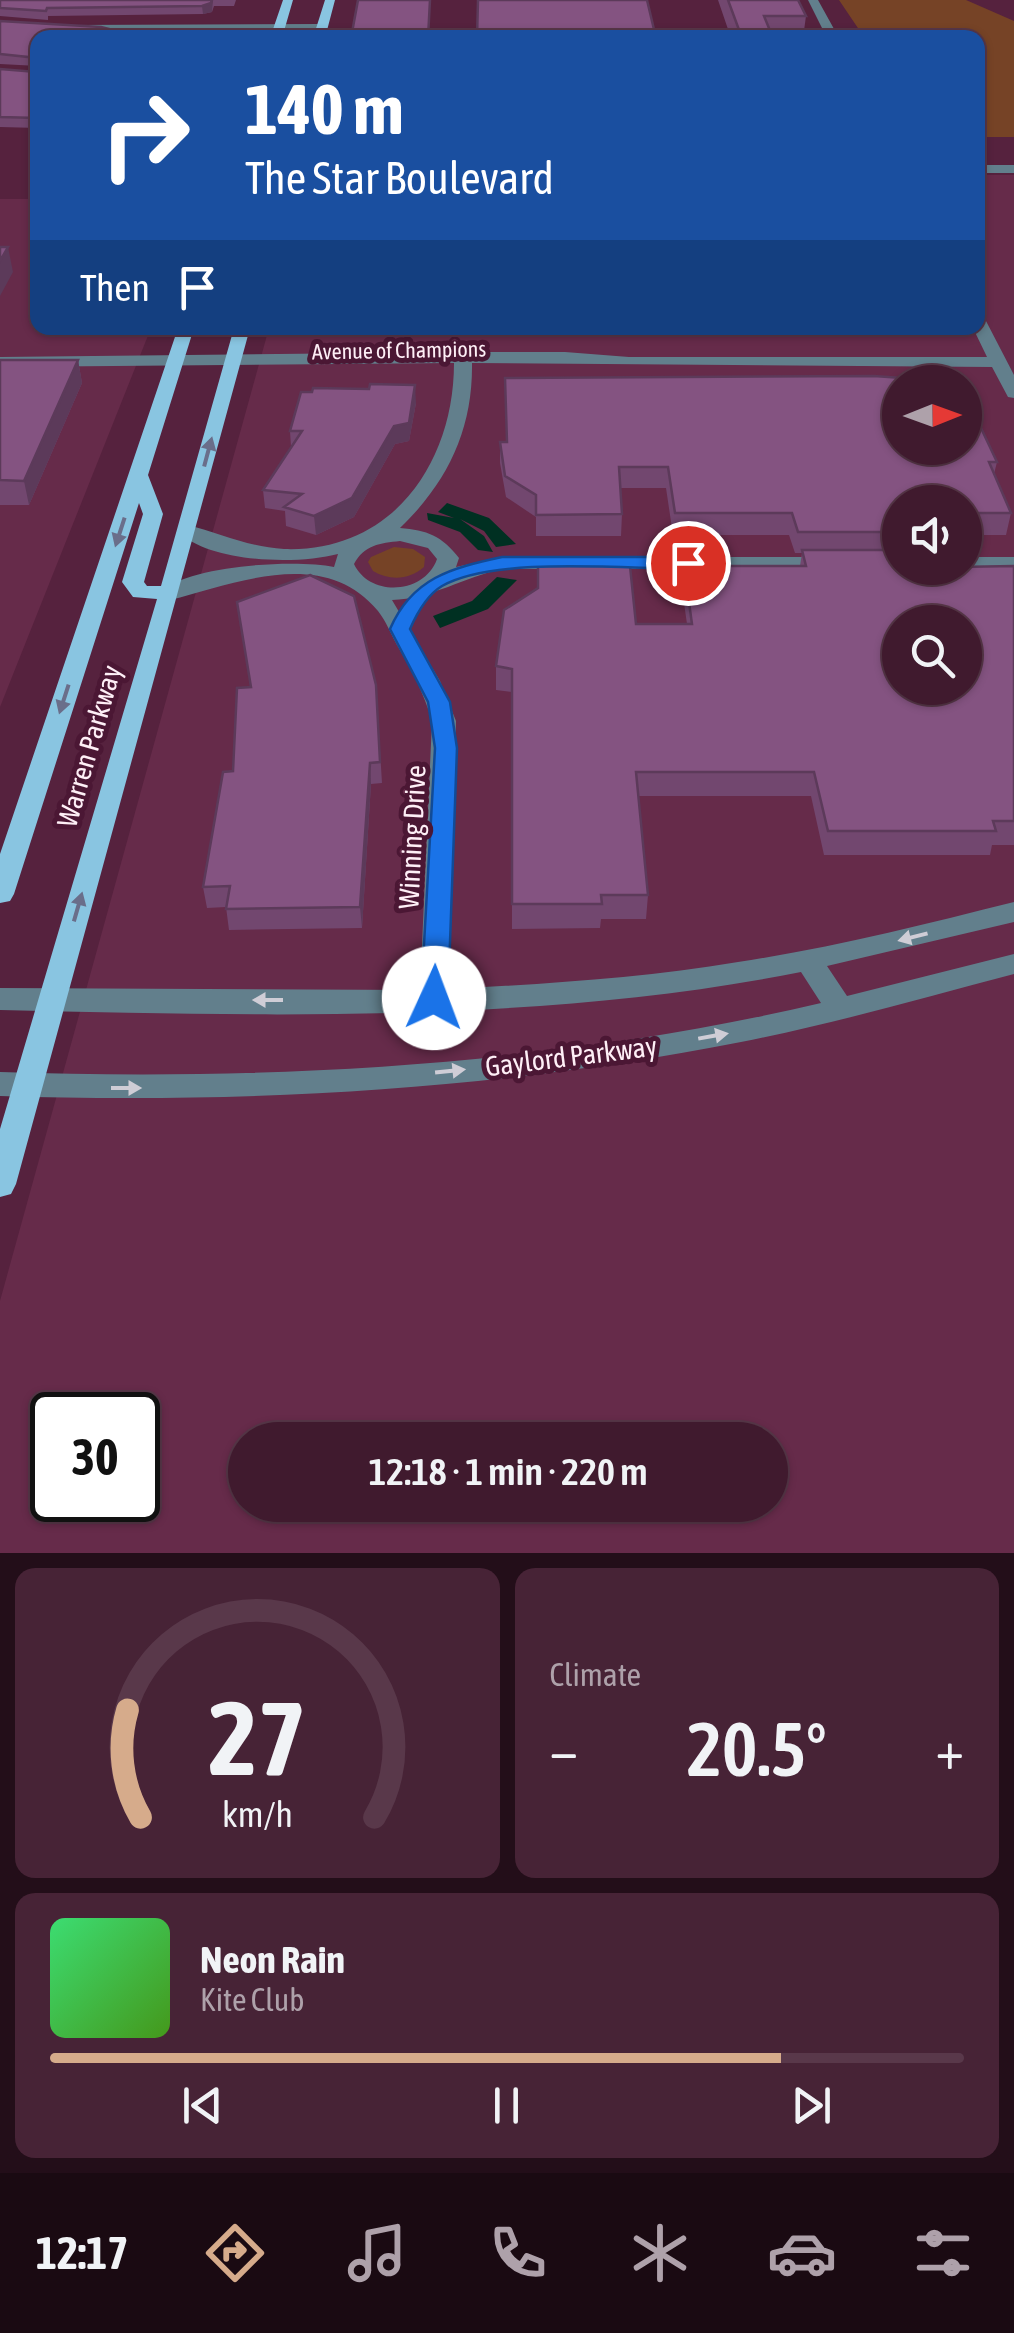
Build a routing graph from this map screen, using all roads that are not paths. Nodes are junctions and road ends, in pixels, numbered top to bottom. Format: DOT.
graph roads {
  1 [pos="288,0"];
  2 [pos="330,0"];
  3 [pos="814,0"];
  4 [pos="52,27"];
  5 [pos="70,28"];
  6 [pos="89,30"];
  7 [pos="115,30"];
  8 [pos="279,30"];
  9 [pos="321,30"];
  10 [pos="828,30"];
  11 [pos="1014,168"];
  12 [pos="985,169"];
  13 [pos="184,335"];
  14 [pos="240,335"];
  15 [pos="985,335"];
  16 [pos="0,362"];
  17 [pos="998,362"];
  18 [pos="174,365"];
  19 [pos="463,365"];
  20 [pos="231,366"];
  21 [pos="0,376"];
  22 [pos="1014,393"];
  23 [pos="138,475"];
  24 [pos="411,504"];
  25 [pos="187,531"];
  26 [pos="364,542"];
  27 [pos="436,544"];
  28 [pos="291,562"];
  29 [pos="502,563"];
  30 [pos="882,563"];
  31 [pos="982,563"];
  32 [pos="1014,563"];
  33 [pos="433,583"];
  34 [pos="361,587"];
  35 [pos="170,593"];
  36 [pos="400,629"];
  37 [pos="0,894"];
  38 [pos="1014,912"];
  39 [pos="808,960"];
  40 [pos="1014,964"];
  41 [pos="434,998"];
  42 [pos="0,999"];
  43 [pos="50,1000"];
  44 [pos="840,1009"];
  45 [pos="14,1085"];
  46 [pos="0,1184"];
  1 -- 8 [label="main road"];
  2 -- 9 [label="main road"];
  3 -- 10 [label="street"];
  4 -- 5 [label="street"];
  5 -- 6 [label="street"];
  5 -- 7 [label="street"];
  11 -- 12 [label="street"];
  13 -- 18 [label="main road, Warren Parkway"];
  14 -- 20 [label="main road, Warren Parkway"];
  15 -- 17 [label="street"];
  16 -- 18 [label="street"];
  17 -- 19 [label="street, Avenue of Champions"];
  17 -- 22 [label="street"];
  18 -- 20 [label="street, Avenue of Champions"];
  18 -- 21 [label="street"];
  18 -- 23 [label="main road, Warren Parkway"];
  19 -- 20 [label="street, Avenue of Champions"];
  19 -- 24 [label="street"];
  25 -- 20 [label="main road, Warren Parkway, one-way"];
  23 -- 35 [label="main road"];
  23 -- 37 [label="main road, Warren Parkway, one-way"];
  24 -- 26 [label="street"];
  24 -- 27 [label="street"];
  25 -- 28 [label="street"];
  25 -- 35 [label="main road, Warren Parkway"];
  26 -- 27 [label="street"];
  26 -- 28 [label="street"];
  26 -- 34 [label="street"];
  27 -- 29 [label="street"];
  27 -- 33 [label="street"];
  28 -- 34 [label="street"];
  28 -- 35 [label="street"];
  29 -- 30 [label="street"];
  29 -- 33 [label="street"];
  31 -- 32 [label="street"];
  33 -- 34 [label="street"];
  33 -- 36 [label="street"];
  34 -- 36 [label="street, Winning Drive"];
  43 -- 35 [label="main road, Warren Parkway, one-way"];
  36 -- 41 [label="street, Winning Drive"];
  38 -- 39 [label="street, one-way"];
  39 -- 41 [label="street"];
  39 -- 44 [label="street"];
  40 -- 44 [label="street, Gaylord Parkway"];
  41 -- 43 [label="street, one-way"];
  42 -- 43 [label="street"];
  43 -- 45 [label="main road, Warren Parkway"];
  45 -- 44 [label="street, Gaylord Parkway, one-way"];
  45 -- 46 [label="main road, Warren Parkway"];
}
